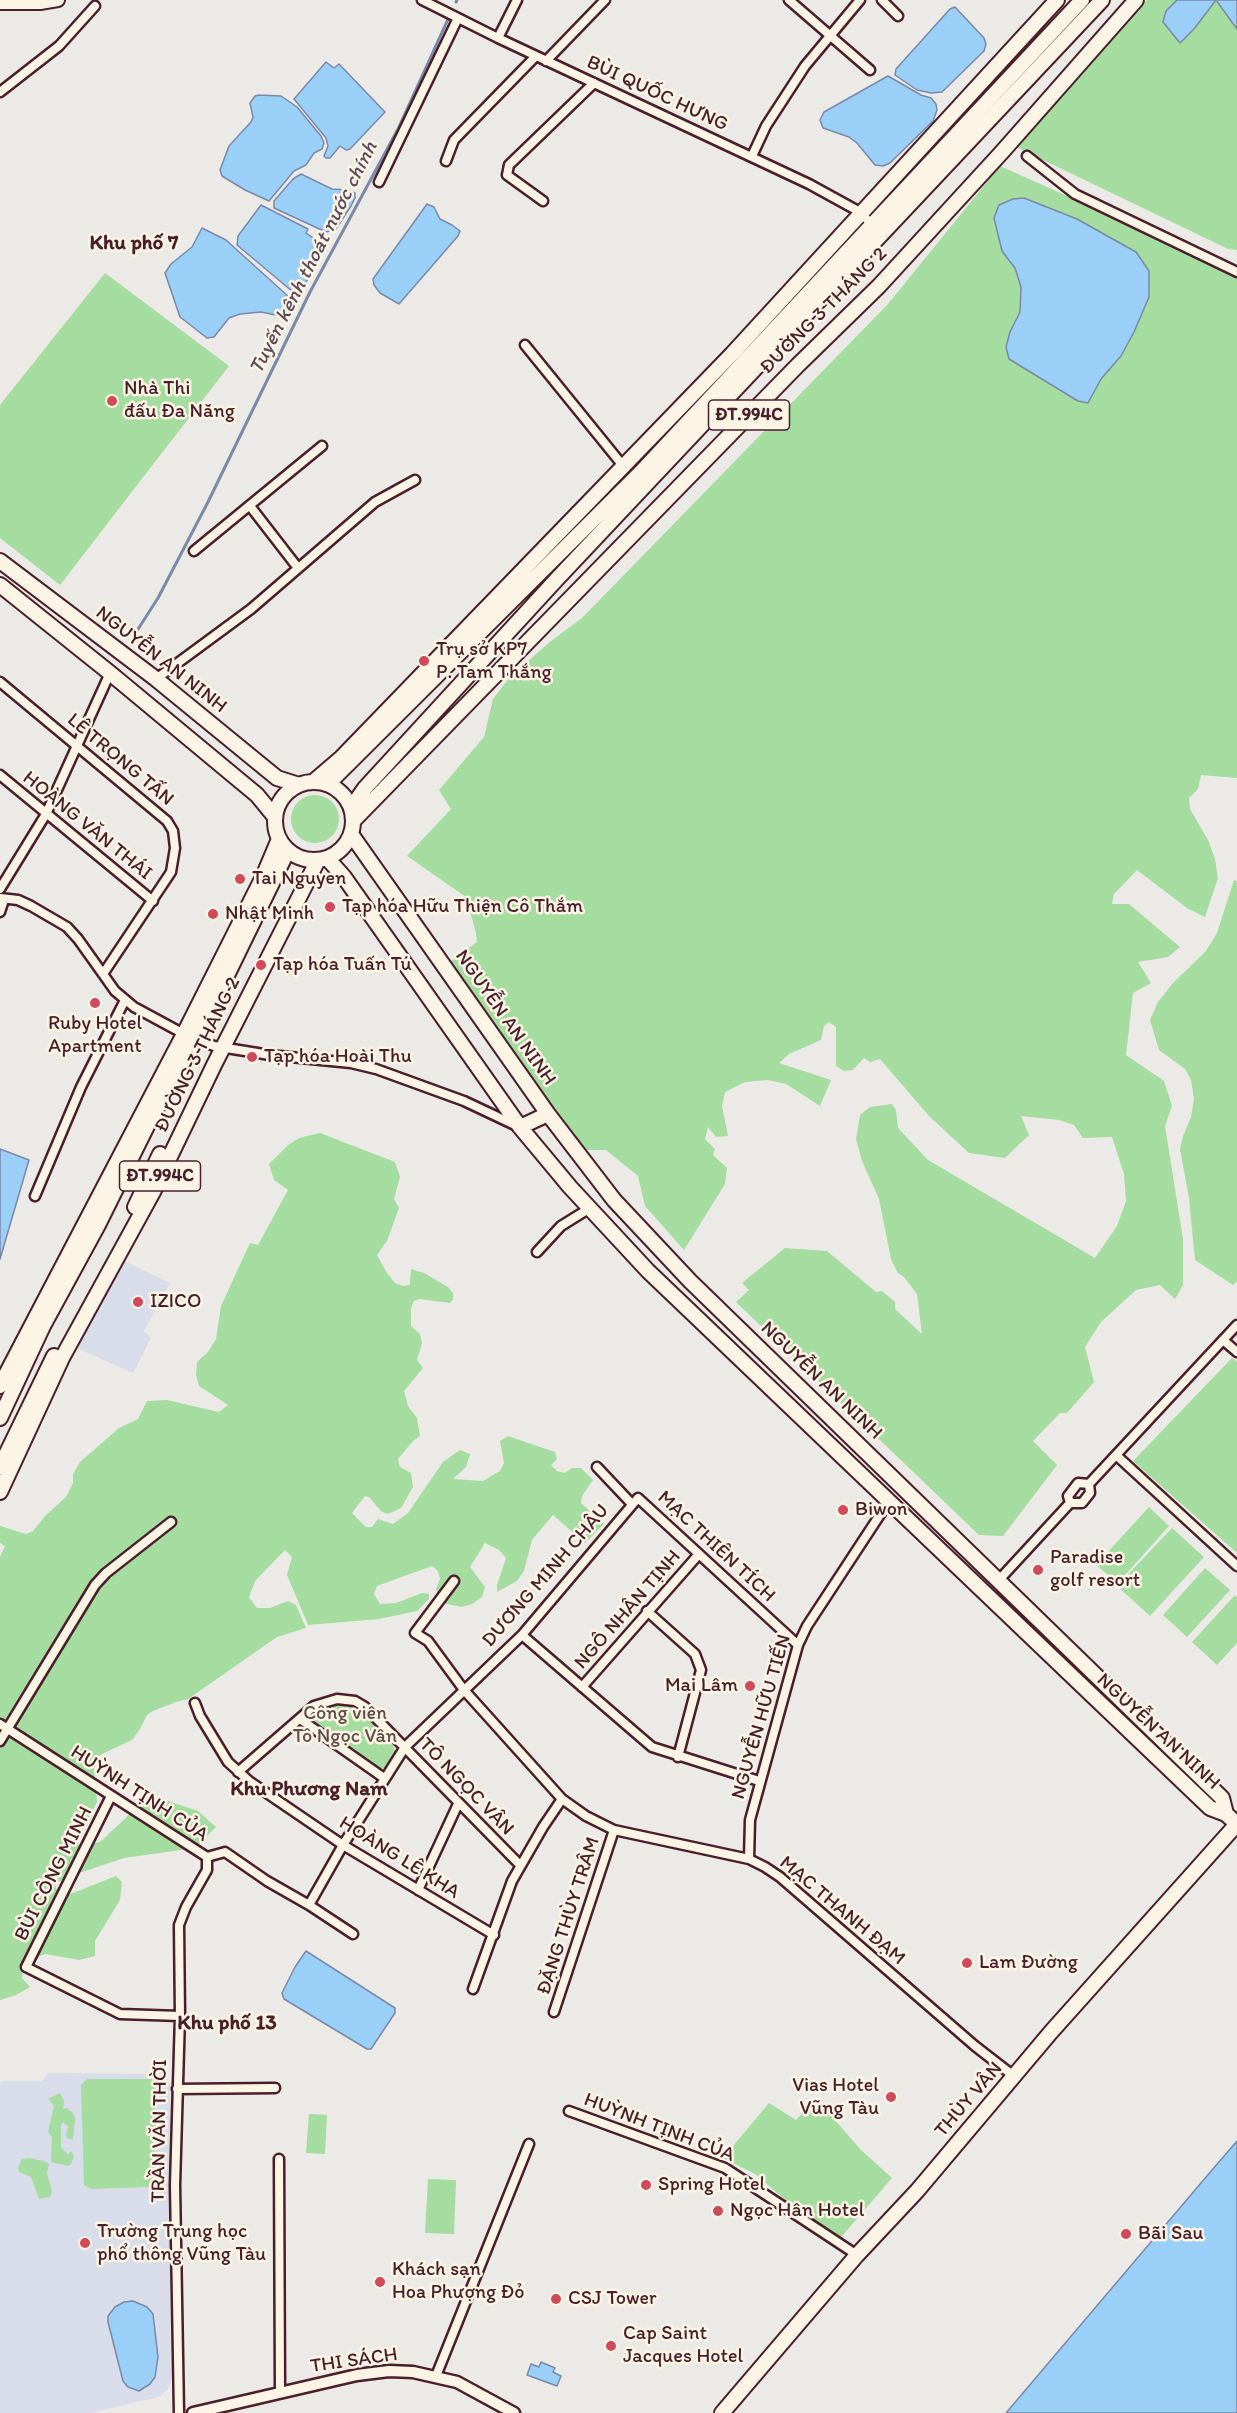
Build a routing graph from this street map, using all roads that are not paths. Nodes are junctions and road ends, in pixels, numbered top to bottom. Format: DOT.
graph roads {
  1 [pos="58,0"];
  2 [pos="422,0"];
  3 [pos="517,0"];
  4 [pos="605,0"];
  5 [pos="789,0"];
  6 [pos="860,0"];
  7 [pos="882,0"];
  8 [pos="1057,0"];
  9 [pos="1082,0"];
  10 [pos="1102,0"];
  11 [pos="1136,0"];
  12 [pos="0,3"];
  13 [pos="95,6"];
  14 [pos="898,16"];
  15 [pos="458,18"];
  16 [pos="829,35"];
  17 [pos="498,38"];
  18 [pos="536,56"];
  19 [pos="546,61"];
  20 [pos="870,70"];
  21 [pos="594,83"];
  22 [pos="0,92"];
  23 [pos="752,156"];
  24 [pos="1027,156"];
  25 [pos="446,160"];
  26 [pos="379,182"];
  27 [pos="543,201"];
  28 [pos="860,212"];
  29 [pos="873,226"];
  30 [pos="1237,272"];
  31 [pos="525,345"];
  32 [pos="322,446"];
  33 [pos="624,466"];
  34 [pos="415,480"];
  35 [pos="250,506"];
  36 [pos="194,551"];
  37 [pos="0,561"];
  38 [pos="298,568"];
  39 [pos="0,585"];
  40 [pos="110,673"];
  41 [pos="156,679"];
  42 [pos="0,682"];
  43 [pos="78,746"];
  44 [pos="0,775"];
  45 [pos="313,782"];
  46 [pos="328,784"];
  47 [pos="299,785"];
  48 [pos="46,814"];
  49 [pos="275,817"];
  50 [pos="352,821"];
  51 [pos="279,839"];
  52 [pos="288,850"];
  53 [pos="318,859"];
  54 [pos="0,890"];
  55 [pos="2,899"];
  56 [pos="153,901"];
  57 [pos="0,912"];
  58 [pos="103,974"];
  59 [pos="125,1000"];
  60 [pos="190,1036"];
  61 [pos="218,1046"];
  62 [pos="548,1114"];
  63 [pos="520,1127"];
  64 [pos="555,1147"];
  65 [pos="35,1196"];
  66 [pos="590,1208"];
  67 [pos="537,1252"];
  68 [pos="690,1281"];
  69 [pos="676,1298"];
  70 [pos="1237,1325"];
  71 [pos="1223,1340"];
  72 [pos="1237,1352"];
  73 [pos="8,1368"];
  74 [pos="21,1376"];
  75 [pos="0,1386"];
  76 [pos="43,1391"];
  77 [pos="0,1418"];
  78 [pos="1116,1455"];
  79 [pos="0,1467"];
  80 [pos="597,1467"];
  81 [pos="1089,1484"];
  82 [pos="0,1492"];
  83 [pos="635,1500"];
  84 [pos="889,1501"];
  85 [pos="1070,1503"];
  86 [pos="171,1522"];
  87 [pos="699,1554"];
  88 [pos="1237,1566"];
  89 [pos="454,1581"];
  90 [pos="998,1581"];
  91 [pos="985,1595"];
  92 [pos="647,1611"];
  93 [pos="522,1635"];
  94 [pos="798,1645"];
  95 [pos="582,1687"];
  96 [pos="464,1690"];
  97 [pos="195,1703"];
  98 [pos="300,1719"];
  99 [pos="4,1727"];
  100 [pos="0,1741"];
  101 [pos="405,1747"];
  102 [pos="678,1757"];
  103 [pos="238,1772"];
  104 [pos="384,1778"];
  105 [pos="759,1781"];
  106 [pos="111,1796"];
  107 [pos="562,1799"];
  108 [pos="458,1804"];
  109 [pos="1226,1814"];
  110 [pos="1237,1824"];
  111 [pos="615,1830"];
  112 [pos="343,1845"];
  113 [pos="207,1857"];
  114 [pos="749,1859"];
  115 [pos="520,1865"];
  116 [pos="418,1890"];
  117 [pos="309,1905"];
  118 [pos="353,1934"];
  119 [pos="494,1935"];
  120 [pos="473,1989"];
  121 [pos="554,2012"];
  122 [pos="180,2016"];
  123 [pos="1015,2077"];
  124 [pos="275,2088"];
  125 [pos="177,2089"];
  126 [pos="570,2111"];
  127 [pos="529,2144"];
  128 [pos="279,2159"];
  129 [pos="857,2255"];
  130 [pos="436,2376"];
  131 [pos="280,2391"];
  132 [pos="179,2413"];
  133 [pos="193,2413"];
  134 [pos="514,2413"];
  135 [pos="722,2413"];
  1 -- 12 [label="main road"];
  2 -- 15 [label="street, BÙI QUỐC HƯNG"];
  3 -- 17 [label="street"];
  4 -- 19 [label="street"];
  5 -- 16 [label="street"];
  6 -- 16 [label="street"];
  7 -- 14 [label="street"];
  8 -- 28 [label="main road, ĐƯỜNG 3 THÁNG 2 / ĐT.994C"];
  9 -- 29 [label="main road, ĐƯỜNG 3 THÁNG 2 / ĐT.994C"];
  10 -- 50 [label="main road, ĐƯỜNG 3 THÁNG 2 / ĐT.994C"];
  11 -- 50 [label="main road, ĐƯỜNG 3 THÁNG 2 / ĐT.994C"];
  13 -- 22 [label="street"];
  15 -- 17 [label="street, BÙI QUỐC HƯNG"];
  15 -- 26 [label="street"];
  16 -- 20 [label="street"];
  16 -- 23 [label="street"];
  17 -- 18 [label="street, BÙI QUỐC HƯNG"];
  18 -- 19 [label="street, BÙI QUỐC HƯNG"];
  18 -- 25 [label="street"];
  19 -- 21 [label="street, BÙI QUỐC HƯNG"];
  21 -- 23 [label="street, BÙI QUỐC HƯNG"];
  21 -- 27 [label="street"];
  23 -- 28 [label="street, BÙI QUỐC HƯNG"];
  24 -- 30 [label="street"];
  28 -- 29 [label="street, BÙI QUỐC HƯNG"];
  28 -- 33 [label="main road, ĐƯỜNG 3 THÁNG 2 / ĐT.994C"];
  29 -- 46 [label="main road, ĐƯỜNG 3 THÁNG 2 / ĐT.994C"];
  31 -- 33 [label="street"];
  32 -- 35 [label="street"];
  33 -- 45 [label="main road, ĐƯỜNG 3 THÁNG 2 / ĐT.994C"];
  34 -- 38 [label="street"];
  35 -- 36 [label="street"];
  35 -- 38 [label="street"];
  37 -- 41 [label="main road, NGUYỄN AN NINH"];
  38 -- 41 [label="street"];
  39 -- 40 [label="main road, NGUYỄN AN NINH"];
  40 -- 43 [label="street"];
  40 -- 49 [label="main road, NGUYỄN AN NINH"];
  41 -- 47 [label="main road, NGUYỄN AN NINH"];
  42 -- 43 [label="street, LÊ TRỌNG TẤN"];
  43 -- 48 [label="street"];
  43 -- 56 [label="street, LÊ TRỌNG TẤN"];
  44 -- 48 [label="street, HOÀNG VĂN THÁI"];
  45 -- 46 [label="main road, ĐT.994C"];
  45 -- 47 [label="main road, ĐT.994C"];
  46 -- 50 [label="main road"];
  47 -- 49 [label="main road"];
  48 -- 54 [label="street"];
  48 -- 56 [label="street, HOÀNG VĂN THÁI"];
  49 -- 51 [label="main road"];
  50 -- 53 [label="main road, ĐT.994C"];
  50 -- 62 [label="main road, NGUYỄN AN NINH"];
  51 -- 52 [label="main road"];
  51 -- 60 [label="main road, ĐƯỜNG 3 THÁNG 2 / ĐT.994C"];
  52 -- 53 [label="main road"];
  52 -- 60 [label="main road, ĐƯỜNG 3 THÁNG 2 / ĐT.994C"];
  53 -- 61 [label="main road, ĐƯỜNG 3 THÁNG 2 / ĐT.994C"];
  53 -- 63 [label="main road, NGUYỄN AN NINH"];
  55 -- 57 [label="street"];
  55 -- 58 [label="street"];
  56 -- 58 [label="street, LÊ TRỌNG TẤN"];
  58 -- 59 [label="street"];
  59 -- 60 [label="street"];
  59 -- 65 [label="street"];
  60 -- 61 [label="street"];
  60 -- 73 [label="main road, ĐƯỜNG 3 THÁNG 2 / ĐT.994C"];
  60 -- 74 [label="main road, ĐƯỜNG 3 THÁNG 2 / ĐT.994C"];
  61 -- 63 [label="street"];
  61 -- 76 [label="main road, ĐƯỜNG 3 THÁNG 2 / ĐT.994C"];
  62 -- 63 [label="main road"];
  62 -- 64 [label="main road, NGUYỄN AN NINH"];
  63 -- 64 [label="main road, NGUYỄN AN NINH"];
  64 -- 66 [label="main road, NGUYỄN AN NINH"];
  64 -- 68 [label="main road, NGUYỄN AN NINH"];
  66 -- 67 [label="street"];
  66 -- 69 [label="main road, NGUYỄN AN NINH"];
  68 -- 69 [label="main road"];
  68 -- 90 [label="main road, NGUYỄN AN NINH"];
  69 -- 84 [label="main road, NGUYỄN AN NINH"];
  70 -- 71 [label="street"];
  71 -- 72 [label="street"];
  71 -- 78 [label="street"];
  73 -- 74 [label="street"];
  73 -- 75 [label="main road, ĐƯỜNG 3 THÁNG 2 / ĐT.994C"];
  74 -- 77 [label="main road, ĐƯỜNG 3 THÁNG 2 / ĐT.994C"];
  76 -- 79 [label="main road, ĐƯỜNG 3 THÁNG 2 / ĐT.994C"];
  76 -- 82 [label="main road, ĐƯỜNG 3 THÁNG 2 / ĐT.994C"];
  78 -- 81 [label="street"];
  78 -- 88 [label="street"];
  80 -- 83 [label="street, MẠC THIÊN TÍCH"];
  81 -- 85 [label="street"];
  81 -- 85 [label="street"];
  83 -- 87 [label="street, MẠC THIÊN TÍCH"];
  83 -- 93 [label="street, DƯƠNG MINH CHÂU"];
  84 -- 91 [label="main road, NGUYỄN AN NINH"];
  84 -- 94 [label="street, NGUYỄN HỮU TIẾN"];
  85 -- 90 [label="street"];
  86 -- 99 [label="street"];
  87 -- 92 [label="street, NGÔ NHÂN TỊNH"];
  87 -- 94 [label="street, MẠC THIÊN TÍCH"];
  89 -- 96 [label="street, MẠC THANH ĐẠM"];
  90 -- 91 [label="main road"];
  90 -- 109 [label="main road, NGUYỄN AN NINH"];
  91 -- 109 [label="main road, NGUYỄN AN NINH"];
  92 -- 95 [label="street, NGÔ NHÂN TỊNH"];
  92 -- 102 [label="street"];
  93 -- 95 [label="street"];
  93 -- 96 [label="street, DƯƠNG MINH CHÂU"];
  94 -- 105 [label="street, NGUYỄN HỮU TIẾN"];
  95 -- 102 [label="street"];
  96 -- 101 [label="street, DƯƠNG MINH CHÂU"];
  96 -- 107 [label="street, MẠC THANH ĐẠM"];
  97 -- 103 [label="street, HOÀNG LÊ KHA"];
  98 -- 101 [label="street, TÔ NGỌC VÂN"];
  98 -- 103 [label="street, TÔ NGỌC VÂN"];
  98 -- 104 [label="street"];
  99 -- 100 [label="street"];
  99 -- 106 [label="street, HUỲNH TỊNH CỦA"];
  101 -- 104 [label="street, DƯƠNG MINH CHÂU"];
  101 -- 108 [label="street, TÔ NGỌC VÂN"];
  102 -- 105 [label="street"];
  103 -- 112 [label="street, HOÀNG LÊ KHA"];
  104 -- 112 [label="street, DƯƠNG MINH CHÂU"];
  105 -- 114 [label="street, NGUYỄN HỮU TIẾN"];
  106 -- 113 [label="street, HUỲNH TỊNH CỦA"];
  106 -- 122 [label="street, BÙI CÔNG MINH"];
  107 -- 111 [label="street, MẠC THANH ĐẠM"];
  107 -- 115 [label="street"];
  108 -- 115 [label="street, TÔ NGỌC VÂN"];
  108 -- 116 [label="street"];
  109 -- 110 [label="main road, THÙY VÂN"];
  110 -- 123 [label="main road, THÙY VÂN"];
  111 -- 114 [label="street, MẠC THANH ĐẠM"];
  111 -- 121 [label="street, ĐẶNG THÙY TRÂM"];
  112 -- 116 [label="street, HOÀNG LÊ KHA"];
  112 -- 117 [label="street, DƯƠNG MINH CHÂU"];
  113 -- 117 [label="street, HUỲNH TỊNH CỦA"];
  113 -- 122 [label="street, TRẦN VĂN THỜI"];
  114 -- 123 [label="street, MẠC THANH ĐẠM"];
  115 -- 119 [label="street"];
  116 -- 119 [label="street, HOÀNG LÊ KHA"];
  117 -- 118 [label="street, HUỲNH TỊNH CỦA"];
  119 -- 120 [label="street"];
  122 -- 125 [label="street, TRẦN VĂN THỜI"];
  123 -- 129 [label="main road, THÙY VÂN"];
  124 -- 125 [label="street"];
  125 -- 132 [label="street, TRẦN VĂN THỜI"];
  126 -- 129 [label="street, HUỲNH TỊNH CỦA"];
  127 -- 130 [label="street"];
  128 -- 131 [label="street"];
  129 -- 135 [label="main road, THÙY VÂN"];
  130 -- 131 [label="street, THI SÁCH"];
  130 -- 134 [label="street, THI SÁCH"];
  131 -- 133 [label="street, THI SÁCH"];
}
